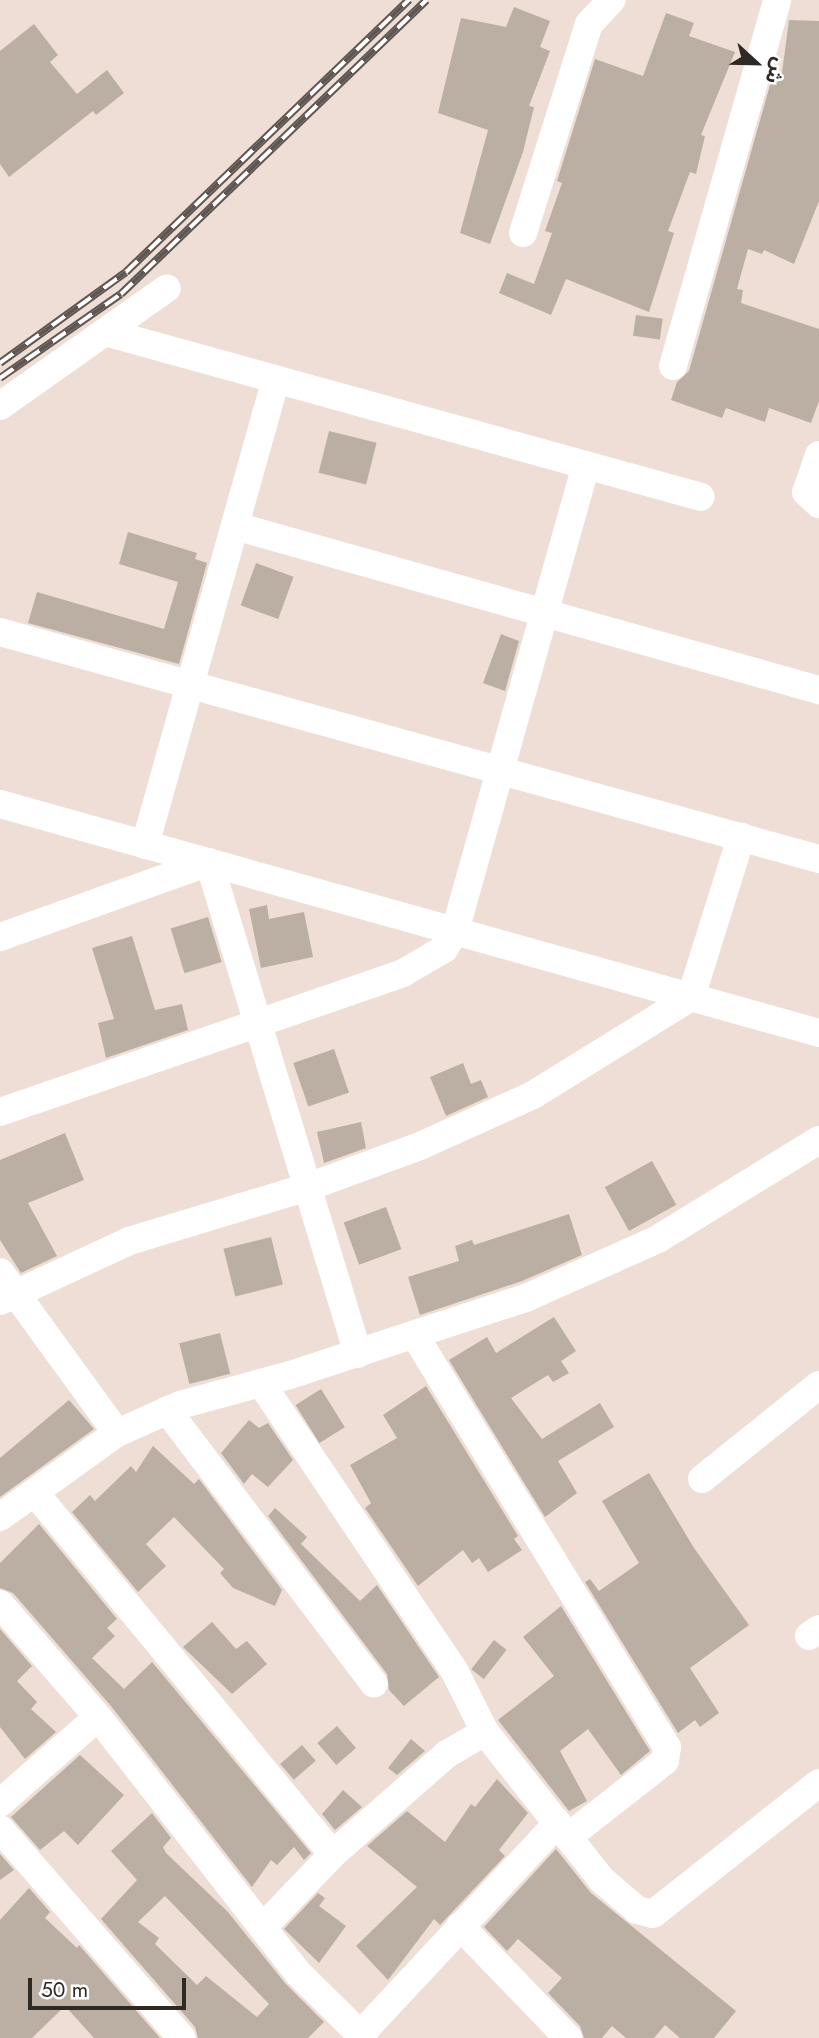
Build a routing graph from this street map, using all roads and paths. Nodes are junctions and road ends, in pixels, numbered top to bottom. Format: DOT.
graph roads {
  1 [pos="611,0"];
  2 [pos="778,0"];
  3 [pos="523,233"];
  4 [pos="167,288"];
  5 [pos="105,332"];
  6 [pos="673,366"];
  7 [pos="276,380"];
  8 [pos="0,406"];
  9 [pos="819,455"];
  10 [pos="586,465"];
  11 [pos="701,497"];
  12 [pos="819,504"];
  13 [pos="235,526"];
  14 [pos="545,611"];
  15 [pos="0,632"];
  16 [pos="191,684"];
  17 [pos="819,690"];
  18 [pos="501,769"];
  19 [pos="0,804"];
  20 [pos="741,837"];
  21 [pos="145,845"];
  22 [pos="819,859"];
  23 [pos="209,862"];
  24 [pos="455,931"];
  25 [pos="0,937"];
  26 [pos="691,997"];
  27 [pos="258,1023"];
  28 [pos="819,1033"];
  29 [pos="0,1112"];
  30 [pos="819,1140"];
  31 [pos="308,1187"];
  32 [pos="5,1288"];
  33 [pos="415,1336"];
  34 [pos="358,1354"];
  35 [pos="261,1383"];
  36 [pos="819,1385"];
  37 [pos="167,1410"];
  38 [pos="117,1433"];
  39 [pos="702,1479"];
  40 [pos="35,1493"];
  41 [pos="0,1517"];
  42 [pos="0,1604"];
  43 [pos="374,1684"];
  44 [pos="97,1717"];
  45 [pos="485,1732"];
  46 [pos="819,1783"];
  47 [pos="0,1803"];
  48 [pos="0,1829"];
  49 [pos="563,1830"];
  50 [pos="333,1854"];
  51 [pos="460,1926"];
  52 [pos="263,1927"];
  53 [pos="362,2036"];
  54 [pos="182,2038"];
  55 [pos="568,2038"];
  1 -- 3 [label="street"];
  2 -- 6 [label="street"];
  4 -- 5 [label="street"];
  5 -- 7 [label="street"];
  5 -- 8 [label="street"];
  7 -- 10 [label="street"];
  7 -- 13 [label="street"];
  9 -- 12 [label="street"];
  10 -- 11 [label="street"];
  10 -- 14 [label="street"];
  13 -- 14 [label="street"];
  13 -- 16 [label="street"];
  14 -- 17 [label="street"];
  14 -- 18 [label="street"];
  15 -- 16 [label="street"];
  16 -- 18 [label="street"];
  16 -- 21 [label="street"];
  18 -- 20 [label="street"];
  18 -- 24 [label="street"];
  19 -- 21 [label="street"];
  20 -- 22 [label="street"];
  20 -- 26 [label="street"];
  21 -- 23 [label="street"];
  23 -- 24 [label="street"];
  23 -- 25 [label="street"];
  23 -- 27 [label="street"];
  24 -- 26 [label="street"];
  24 -- 27 [label="street"];
  26 -- 28 [label="street"];
  26 -- 31 [label="street"];
  27 -- 29 [label="street"];
  27 -- 31 [label="street"];
  30 -- 33 [label="street"];
  31 -- 32 [label="street"];
  31 -- 34 [label="street"];
  32 -- 38 [label="street"];
  33 -- 34 [label="street"];
  33 -- 49 [label="street"];
  34 -- 35 [label="street"];
  35 -- 37 [label="street"];
  35 -- 45 [label="street"];
  36 -- 39 [label="street"];
  37 -- 38 [label="street"];
  37 -- 43 [label="street"];
  38 -- 40 [label="street"];
  40 -- 41 [label="street"];
  40 -- 50 [label="street"];
  42 -- 44 [label="street"];
  44 -- 47 [label="street"];
  44 -- 52 [label="street"];
  45 -- 49 [label="street"];
  45 -- 50 [label="street"];
  46 -- 49 [label="street"];
  48 -- 54 [label="street"];
  49 -- 51 [label="street"];
  50 -- 52 [label="street"];
  51 -- 53 [label="street"];
  51 -- 55 [label="street"];
  52 -- 53 [label="street"];
}
